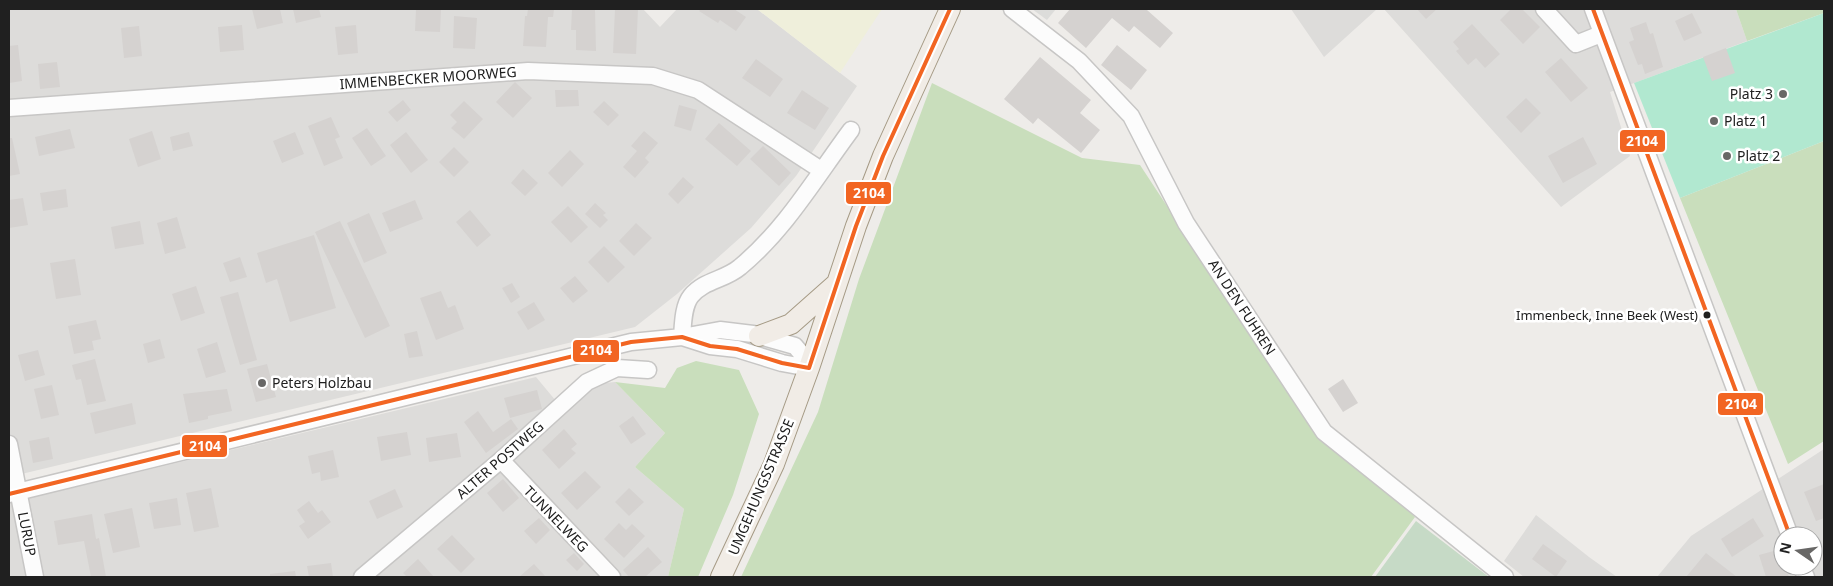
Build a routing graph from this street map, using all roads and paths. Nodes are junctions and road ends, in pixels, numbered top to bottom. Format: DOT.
graph roads {
  1 [pos="950,9"];
  2 [pos="1012,9"];
  3 [pos="1544,9"];
  4 [pos="1593,9"];
  5 [pos="1601,34"];
  6 [pos="9,108"];
  7 [pos="851,130"];
  8 [pos="821,170"];
  9 [pos="836,284"];
  10 [pos="759,336"];
  11 [pos="682,337"];
  12 [pos="809,368"];
  13 [pos="648,370"];
  14 [pos="9,444"];
  15 [pos="501,460"];
  16 [pos="14,493"];
  17 [pos="1786,526"];
  18 [pos="35,577"];
  19 [pos="362,577"];
  20 [pos="612,577"];
  21 [pos="722,577"];
  22 [pos="1505,577"];
  1 -- 9 [label="main road, UMGEHUNGSSTRASSE"];
  2 -- 22 [label="street, AN DEN FUHREN"];
  3 -- 5 [label="street"];
  4 -- 5 [label="street"];
  5 -- 17 [label="street"];
  6 -- 8 [label="street, IMMENBECKER MOORWEG"];
  7 -- 8 [label="street"];
  8 -- 11 [label="street"];
  9 -- 10 [label="main road"];
  9 -- 12 [label="main road, UMGEHUNGSSTRASSE"];
  10 -- 11 [label="street"];
  10 -- 12 [label="street"];
  11 -- 12 [label="street"];
  11 -- 16 [label="street"];
  12 -- 21 [label="main road, UMGEHUNGSSTRASSE"];
  13 -- 15 [label="street, ALTER POSTWEG"];
  14 -- 16 [label="street, LURUP"];
  15 -- 19 [label="street, ALTER POSTWEG"];
  15 -- 20 [label="street, TUNNELWEG"];
  16 -- 18 [label="street, LURUP"];
}
